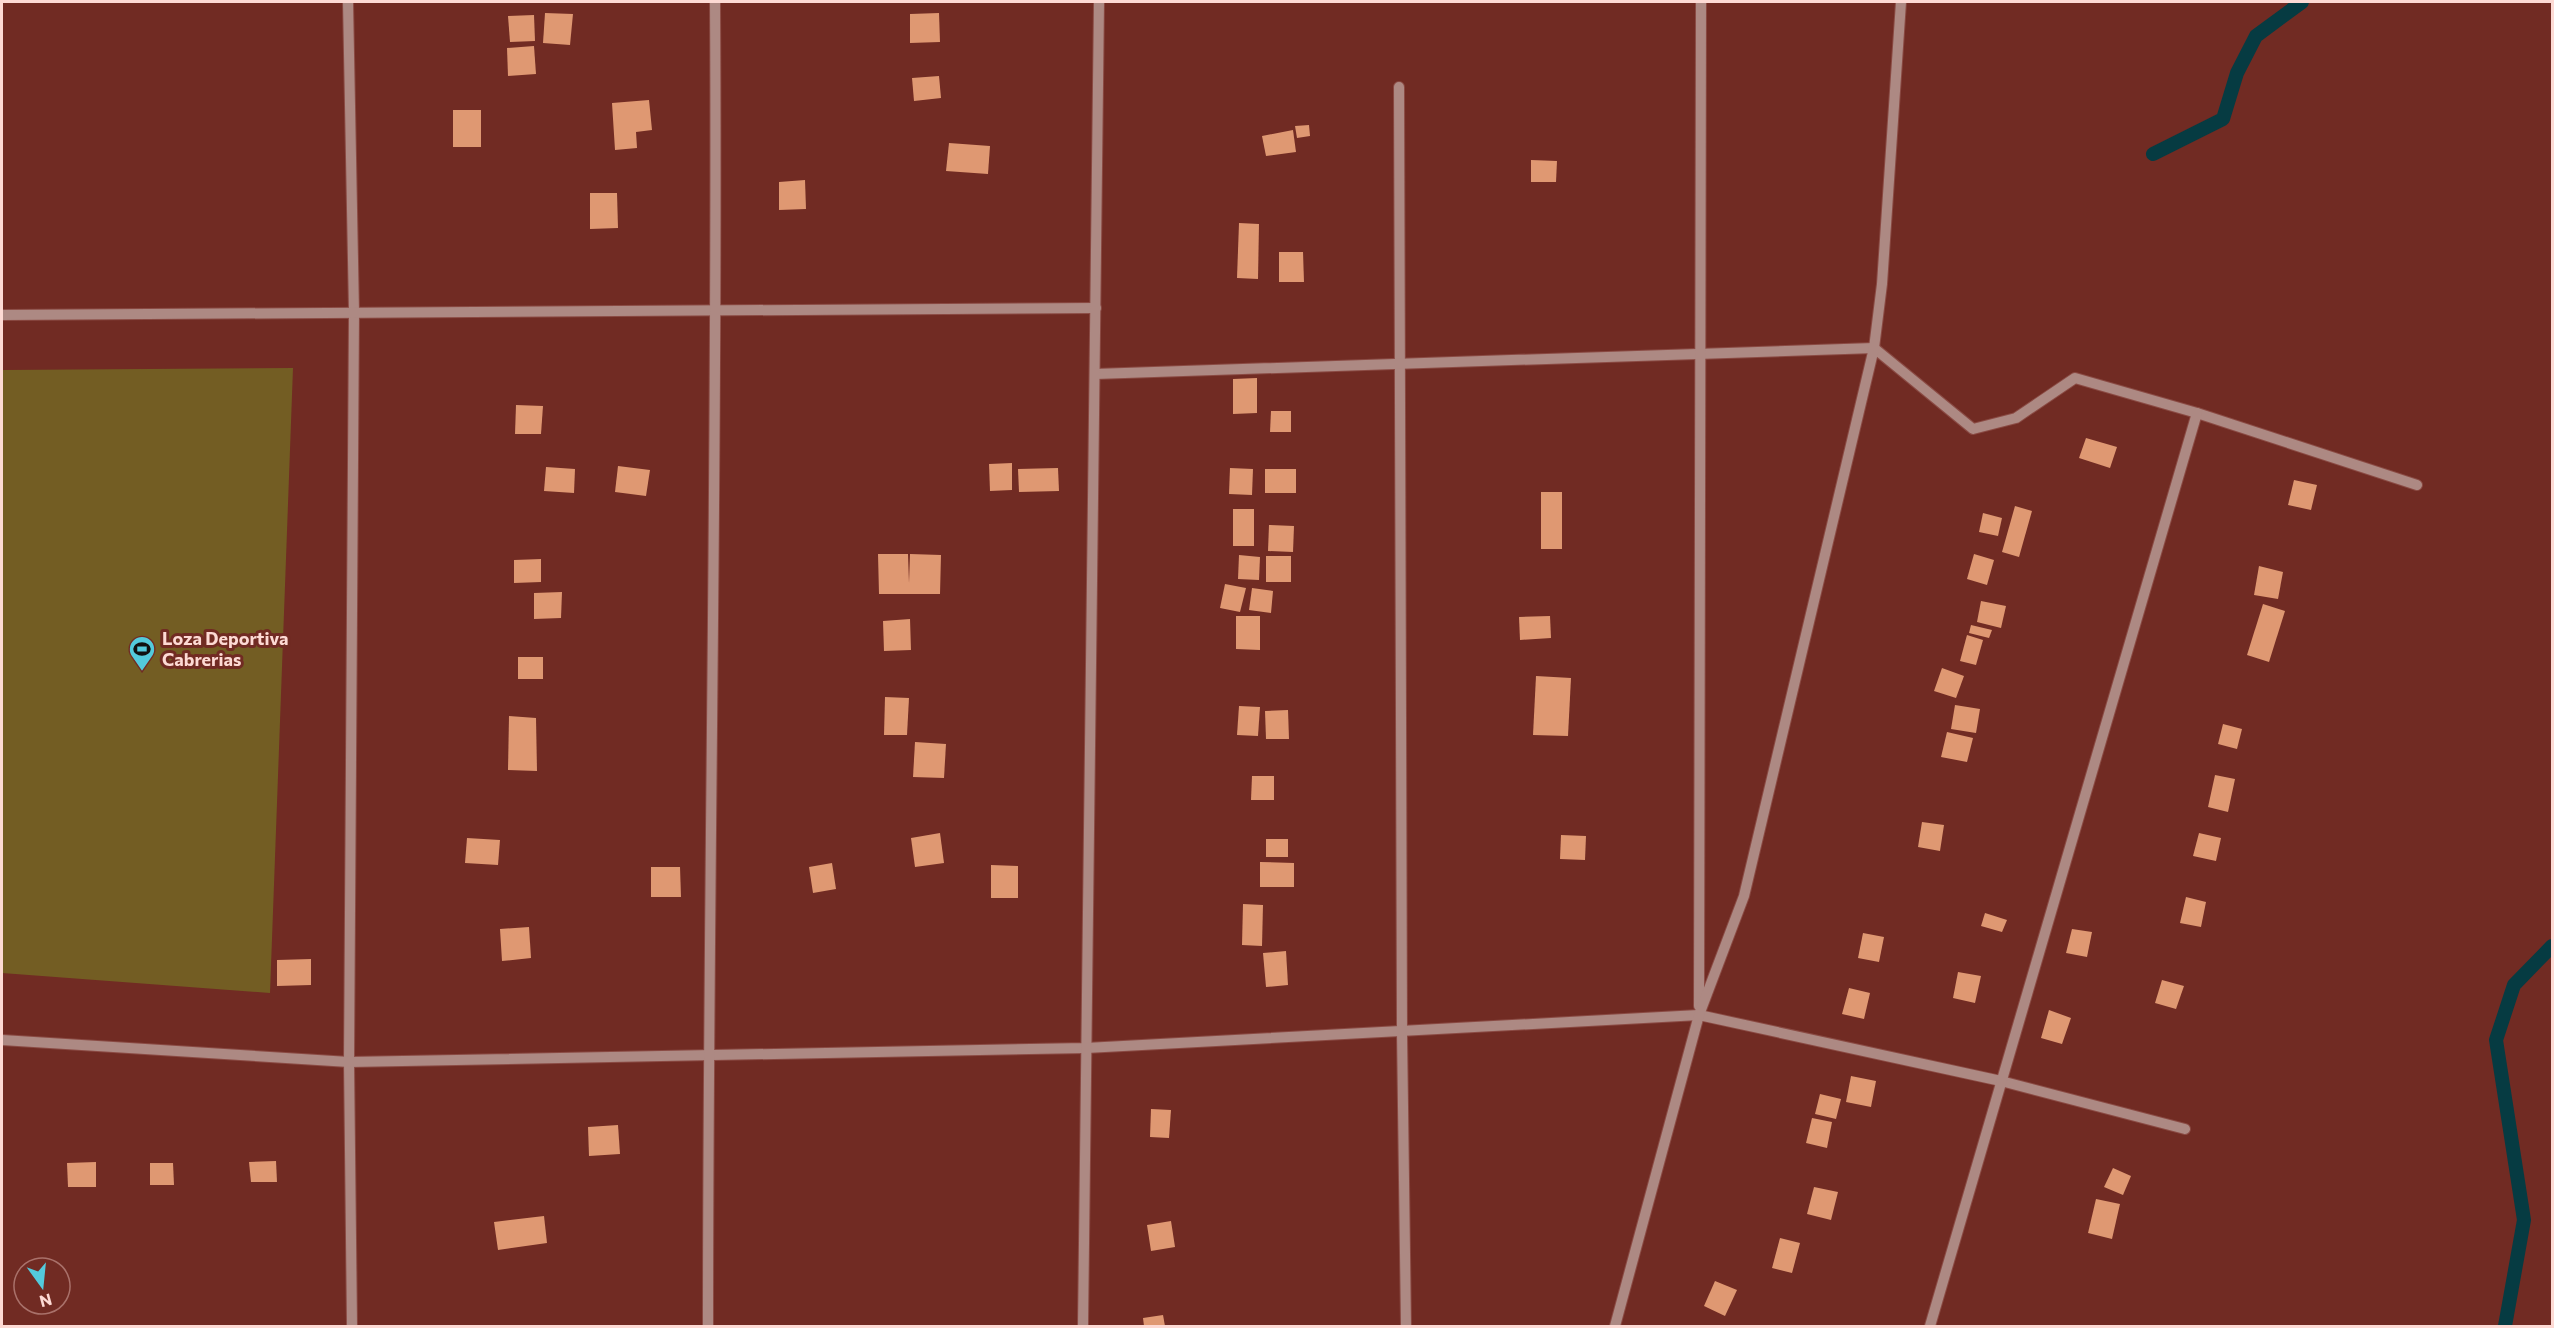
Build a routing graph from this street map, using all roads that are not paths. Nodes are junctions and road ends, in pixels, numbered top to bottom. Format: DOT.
graph roads {
  1 [pos="348,2"];
  2 [pos="715,2"];
  3 [pos="1099,2"];
  4 [pos="1701,2"];
  5 [pos="1901,2"];
  6 [pos="1399,87"];
  7 [pos="1096,308"];
  8 [pos="717,310"];
  9 [pos="354,312"];
  10 [pos="2,315"];
  11 [pos="1874,348"];
  12 [pos="1700,354"];
  13 [pos="1399,364"];
  14 [pos="1095,374"];
  15 [pos="2197,413"];
  16 [pos="2417,485"];
  17 [pos="1700,1015"];
  18 [pos="1402,1033"];
  19 [pos="2,1040"];
  20 [pos="1086,1048"];
  21 [pos="708,1056"];
  22 [pos="348,1062"];
  23 [pos="2001,1081"];
  24 [pos="2185,1130"];
  25 [pos="352,1326"];
  26 [pos="708,1326"];
  27 [pos="1083,1326"];
  28 [pos="1406,1326"];
  29 [pos="1615,1326"];
  30 [pos="1930,1326"];
  1 -- 9 [label="street"];
  2 -- 8 [label="street"];
  3 -- 7 [label="street"];
  4 -- 12 [label="street"];
  5 -- 11 [label="street"];
  6 -- 13 [label="street"];
  7 -- 8 [label="street"];
  7 -- 14 [label="street"];
  8 -- 9 [label="street"];
  8 -- 21 [label="street"];
  9 -- 10 [label="street"];
  9 -- 22 [label="street"];
  11 -- 12 [label="street"];
  11 -- 15 [label="street"];
  11 -- 17 [label="street"];
  12 -- 13 [label="street"];
  12 -- 17 [label="street"];
  13 -- 14 [label="street"];
  13 -- 18 [label="street"];
  14 -- 20 [label="street"];
  15 -- 16 [label="street"];
  15 -- 23 [label="street"];
  17 -- 18 [label="street"];
  17 -- 23 [label="street"];
  17 -- 29 [label="street"];
  18 -- 20 [label="street"];
  18 -- 28 [label="street"];
  19 -- 22 [label="street"];
  20 -- 21 [label="street"];
  20 -- 27 [label="street"];
  21 -- 22 [label="street"];
  21 -- 26 [label="street"];
  22 -- 25 [label="street"];
  23 -- 24 [label="street"];
  23 -- 30 [label="street"];
}
